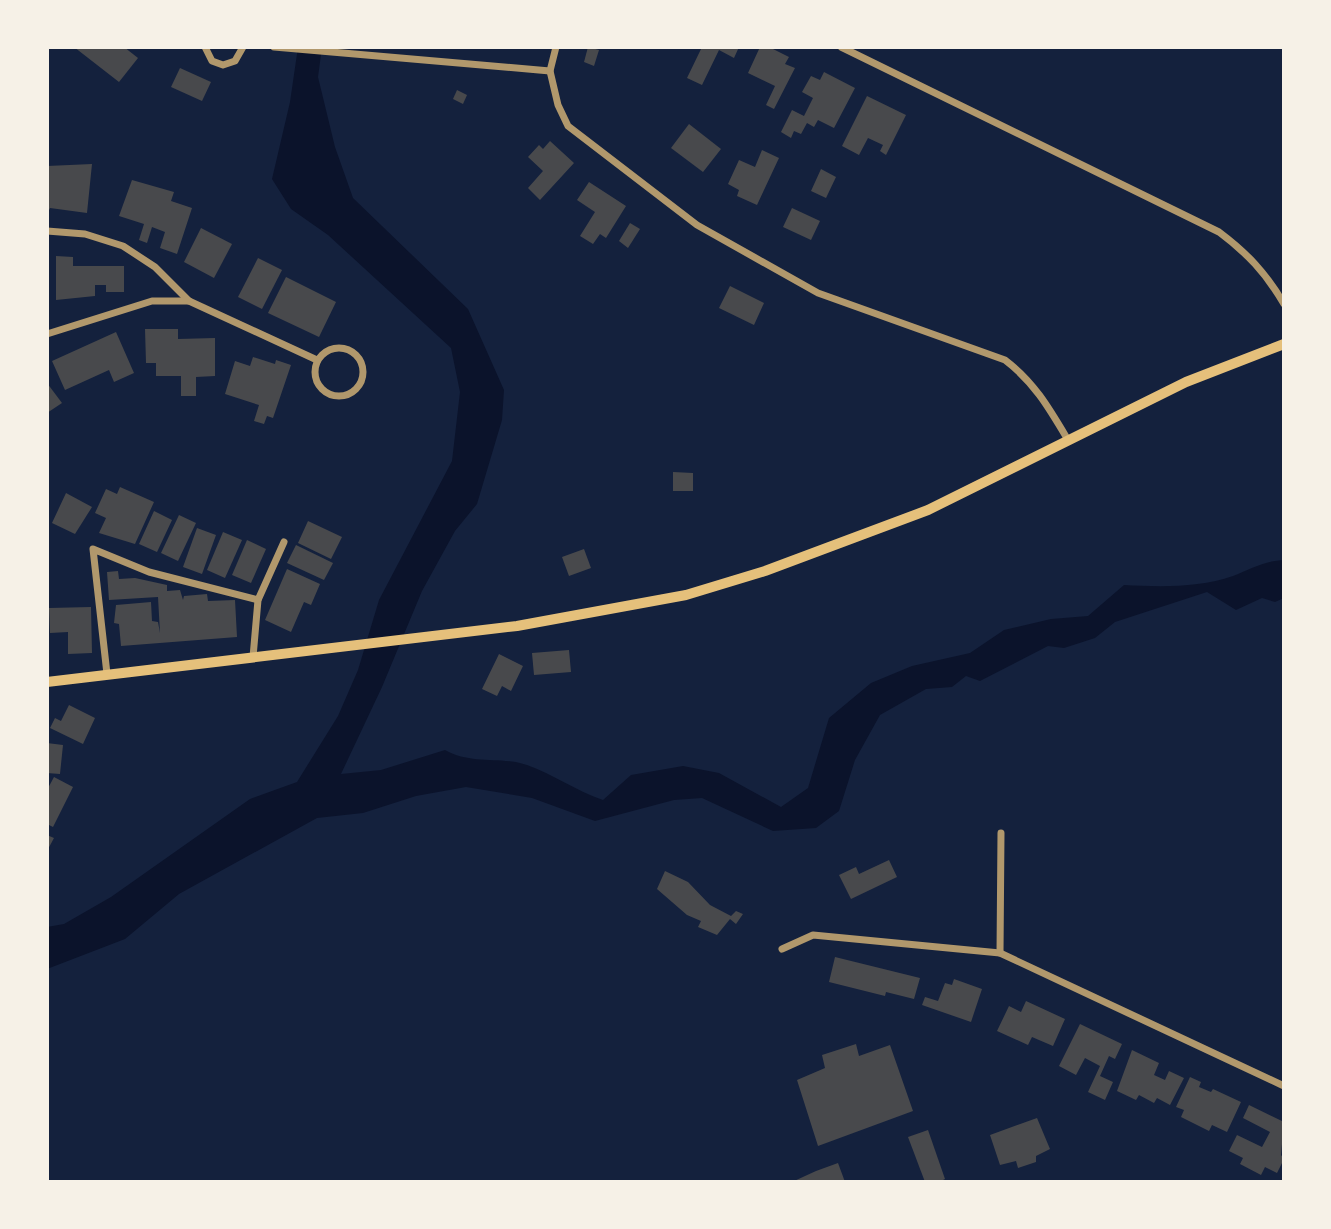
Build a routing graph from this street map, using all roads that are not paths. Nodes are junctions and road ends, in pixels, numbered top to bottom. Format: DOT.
graph roads {
  1 [pos="205,47"];
  2 [pos="243,47"];
  3 [pos="274,47"];
  4 [pos="556,47"];
  5 [pos="841,47"];
  6 [pos="550,71"];
  7 [pos="47,231"];
  8 [pos="189,301"];
  9 [pos="1284,304"];
  10 [pos="47,334"];
  11 [pos="1284,344"];
  12 [pos="317,360"];
  13 [pos="1068,440"];
  14 [pos="284,542"];
  15 [pos="258,600"];
  16 [pos="253,657"];
  17 [pos="107,674"];
  18 [pos="47,682"];
  19 [pos="1001,833"];
  20 [pos="782,949"];
  21 [pos="1000,953"];
  22 [pos="1284,1086"];
  1 -- 2 [label="street"];
  3 -- 6 [label="street"];
  4 -- 6 [label="street"];
  5 -- 9 [label="street"];
  6 -- 13 [label="street"];
  7 -- 8 [label="street"];
  8 -- 10 [label="street"];
  8 -- 12 [label="street"];
  11 -- 13 [label="main road"];
  12 -- 12 [label="street"];
  13 -- 16 [label="main road"];
  14 -- 15 [label="street"];
  15 -- 16 [label="street"];
  15 -- 17 [label="street"];
  16 -- 17 [label="main road"];
  17 -- 18 [label="main road"];
  19 -- 21 [label="street"];
  20 -- 21 [label="street"];
  21 -- 22 [label="street"];
}
